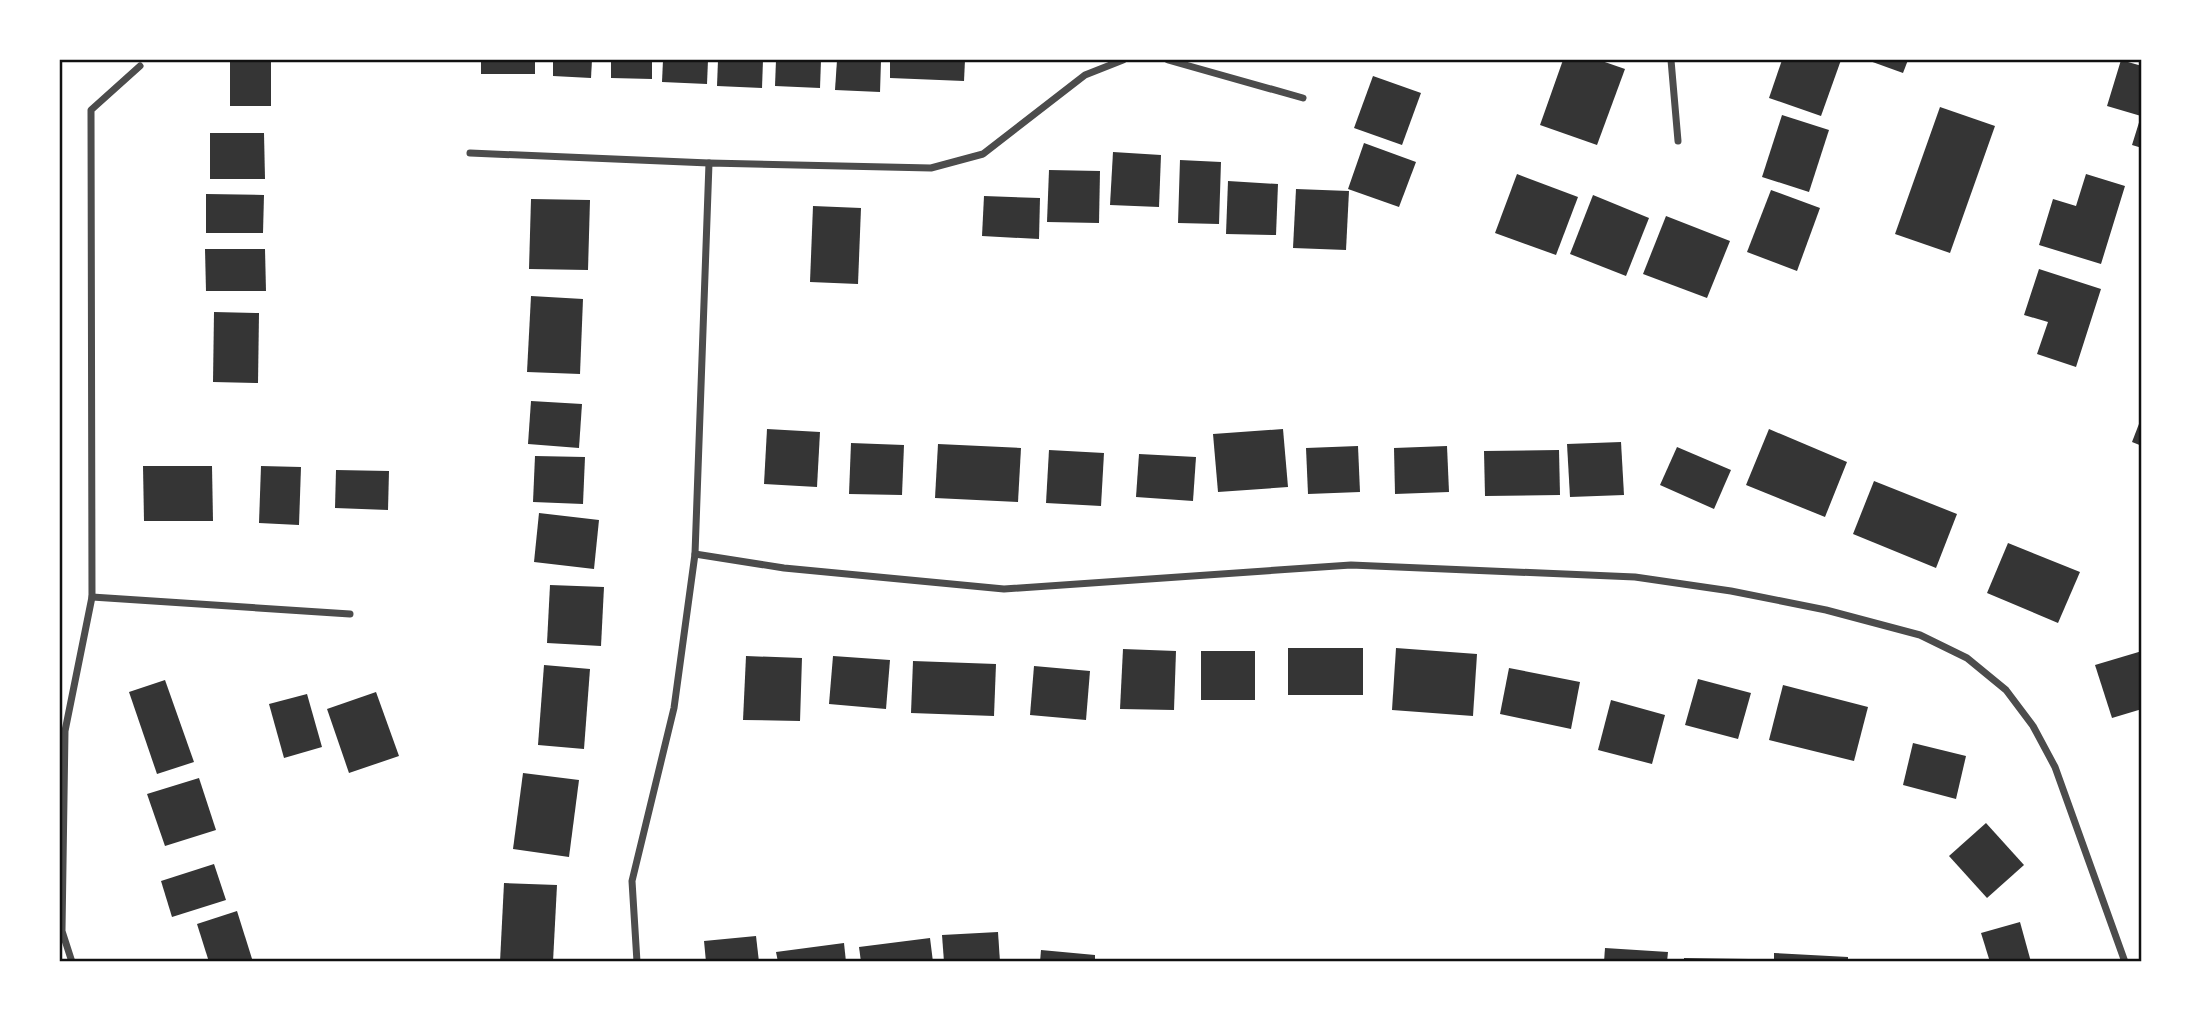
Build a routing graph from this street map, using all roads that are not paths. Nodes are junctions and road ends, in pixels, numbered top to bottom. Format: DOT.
graph roads {
  1 [pos="1123,60"];
  2 [pos="1168,60"];
  3 [pos="1671,60"];
  4 [pos="140,66"];
  5 [pos="1303,98"];
  6 [pos="1678,141"];
  7 [pos="470,153"];
  8 [pos="709,163"];
  9 [pos="695,554"];
  10 [pos="92,597"];
  11 [pos="350,614"];
  12 [pos="72,961"];
  13 [pos="637,961"];
  14 [pos="2125,961"];
  1 -- 8 [label="street"];
  2 -- 5 [label="street"];
  3 -- 6 [label="street"];
  4 -- 10 [label="street"];
  7 -- 8 [label="street"];
  8 -- 9 [label="street"];
  9 -- 13 [label="street"];
  9 -- 14 [label="street"];
  10 -- 11 [label="street"];
  10 -- 12 [label="street"];
}
